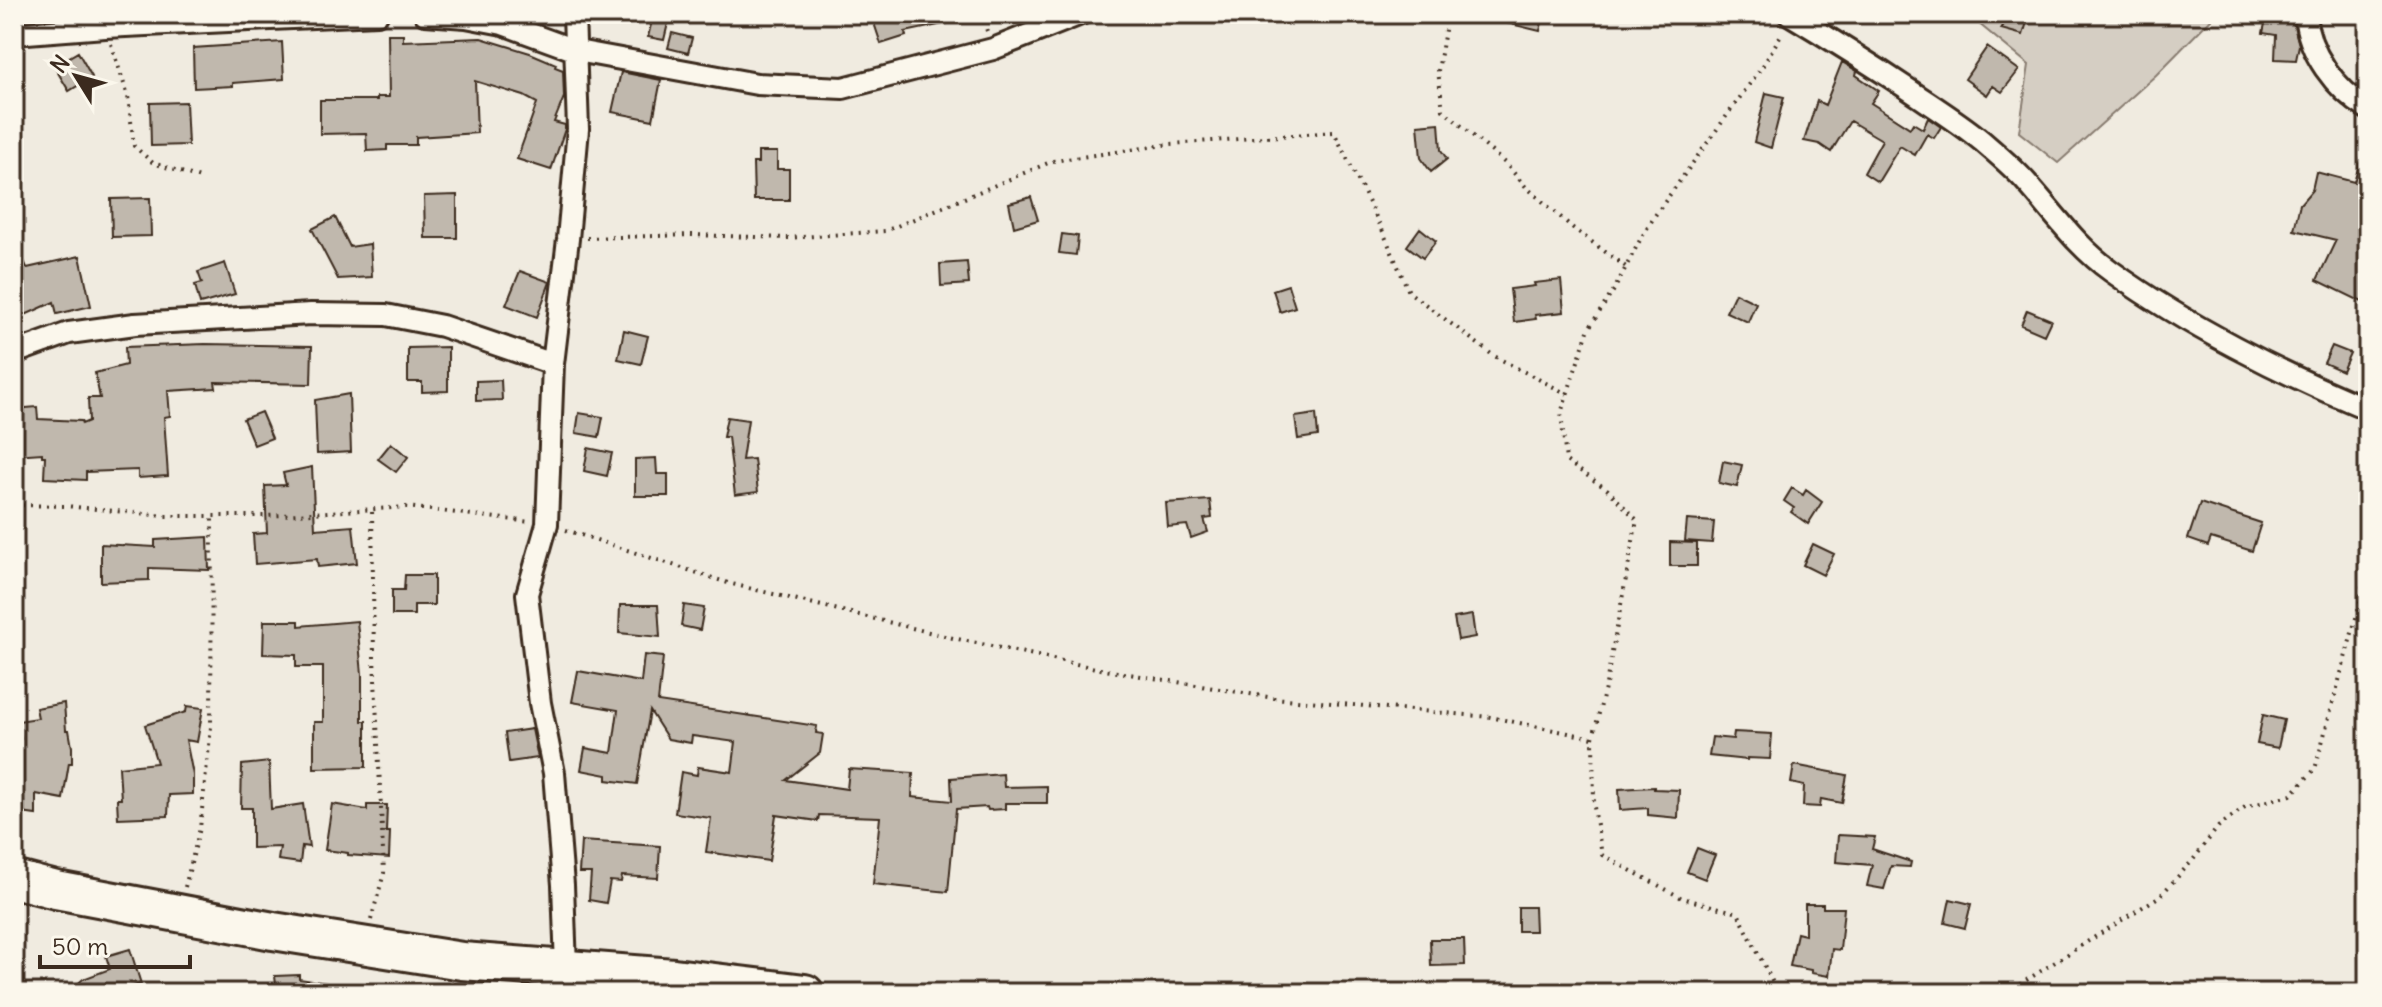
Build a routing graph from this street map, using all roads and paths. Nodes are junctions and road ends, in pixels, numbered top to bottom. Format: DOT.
graph roads {
  1 [pos="377,14"];
  2 [pos="425,14"];
  3 [pos="574,14"];
  4 [pos="1081,14"];
  5 [pos="1444,14"];
  6 [pos="2305,14"];
  7 [pos="1791,15"];
  8 [pos="103,20"];
  9 [pos="14,34"];
  10 [pos="577,51"];
  11 [pos="2368,109"];
  12 [pos="200,178"];
  13 [pos="568,239"];
  14 [pos="1626,267"];
  15 [pos="14,353"];
  16 [pos="553,364"];
  17 [pos="1567,394"];
  18 [pos="2368,409"];
  19 [pos="14,505"];
  20 [pos="372,509"];
  21 [pos="212,516"];
  22 [pos="547,524"];
  23 [pos="2368,553"];
  24 [pos="1593,738"];
  25 [pos="14,879"];
  26 [pos="179,914"];
  27 [pos="363,946"];
  28 [pos="566,968"];
  29 [pos="805,993"];
  30 [pos="1778,993"];
  31 [pos="2006,993"];
  1 -- 8 [label="street"];
  2 -- 10 [label="street"];
  3 -- 10 [label="street"];
  4 -- 10 [label="street"];
  5 -- 14 [label="path"];
  6 -- 11 [label="street"];
  7 -- 14 [label="path"];
  7 -- 18 [label="street"];
  8 -- 9 [label="street"];
  8 -- 12 [label="path"];
  10 -- 13 [label="street"];
  13 -- 16 [label="street"];
  13 -- 17 [label="path"];
  14 -- 17 [label="path"];
  15 -- 16 [label="street"];
  16 -- 22 [label="street"];
  17 -- 24 [label="path"];
  19 -- 21 [label="path"];
  20 -- 21 [label="path"];
  20 -- 22 [label="path"];
  20 -- 27 [label="path"];
  21 -- 26 [label="path"];
  22 -- 24 [label="path"];
  22 -- 28 [label="street"];
  23 -- 31 [label="path"];
  24 -- 30 [label="path"];
  25 -- 26 [label="highway"];
  26 -- 27 [label="highway"];
  27 -- 28 [label="highway"];
  28 -- 29 [label="highway"];
}
